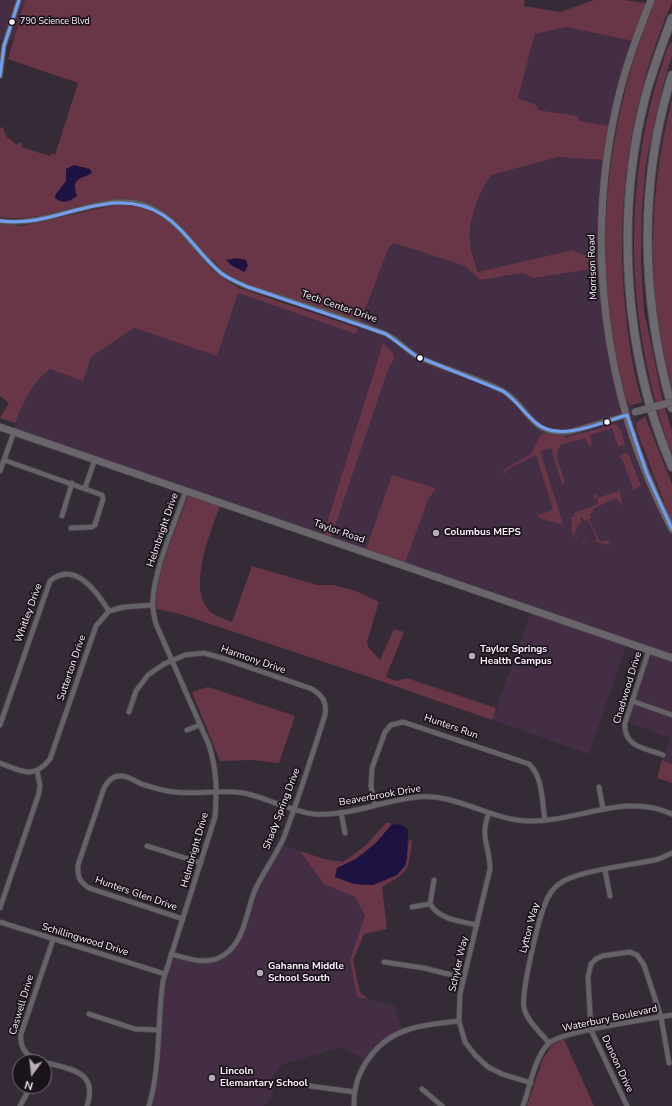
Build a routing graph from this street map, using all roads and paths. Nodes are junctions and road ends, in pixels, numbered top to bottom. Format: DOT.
graph roads {
  1 [pos="19,0"];
  2 [pos="651,0"];
  3 [pos="672,18"];
  4 [pos="672,75"];
  5 [pos="0,76"];
  6 [pos="0,221"];
  7 [pos="672,402"];
  8 [pos="672,408"];
  9 [pos="627,415"];
  10 [pos="0,427"];
  11 [pos="14,432"];
  12 [pos="95,459"];
  13 [pos="2,463"];
  14 [pos="672,468"];
  15 [pos="0,471"];
  16 [pos="72,483"];
  17 [pos="85,488"];
  18 [pos="186,490"];
  19 [pos="62,516"];
  20 [pos="71,528"];
  21 [pos="672,529"];
  22 [pos="153,605"];
  23 [pos="109,611"];
  24 [pos="649,650"];
  25 [pos="672,658"];
  26 [pos="172,661"];
  27 [pos="325,700"];
  28 [pos="632,701"];
  29 [pos="130,712"];
  30 [pos="672,716"];
  31 [pos="0,725"];
  32 [pos="200,725"];
  33 [pos="187,730"];
  34 [pos="663,755"];
  35 [pos="0,763"];
  36 [pos="37,771"];
  37 [pos="114,776"];
  38 [pos="599,787"];
  39 [pos="217,792"];
  40 [pos="375,805"];
  41 [pos="293,809"];
  42 [pos="603,809"];
  43 [pos="341,812"];
  44 [pos="489,813"];
  45 [pos="672,814"];
  46 [pos="545,820"];
  47 [pos="345,833"];
  48 [pos="147,846"];
  49 [pos="672,853"];
  50 [pos="201,863"];
  51 [pos="605,870"];
  52 [pos="434,880"];
  53 [pos="610,896"];
  54 [pos="430,904"];
  55 [pos="412,907"];
  56 [pos="0,908"];
  57 [pos="183,919"];
  58 [pos="0,922"];
  59 [pos="477,925"];
  60 [pos="53,940"];
  61 [pos="171,954"];
  62 [pos="384,962"];
  63 [pos="164,974"];
  64 [pos="464,978"];
  65 [pos="90,1014"];
  66 [pos="672,1015"];
  67 [pos="661,1017"];
  68 [pos="459,1021"];
  69 [pos="159,1030"];
  70 [pos="591,1030"];
  71 [pos="549,1043"];
  72 [pos="28,1054"];
  73 [pos="669,1063"];
  74 [pos="52,1064"];
  75 [pos="530,1083"];
  76 [pos="310,1086"];
  77 [pos="422,1089"];
  78 [pos="355,1092"];
  79 [pos="27,1094"];
  80 [pos="20,1106"];
  81 [pos="87,1106"];
  82 [pos="149,1106"];
  83 [pos="354,1106"];
  84 [pos="442,1106"];
  85 [pos="523,1106"];
  86 [pos="627,1106"];
  1 -- 5 [label="street"];
  2 -- 9 [label="main road, Morrison Road"];
  3 -- 14 [label="highway"];
  4 -- 8 [label="highway"];
  6 -- 9 [label="street, Tech Center Drive"];
  7 -- 9 [label="main road, Tech Center Drive, bridge"];
  9 -- 21 [label="main road, Morrison Road"];
  10 -- 11 [label="main road, Taylor Road"];
  11 -- 12 [label="main road, Taylor Road"];
  11 -- 13 [label="street"];
  12 -- 17 [label="street"];
  12 -- 18 [label="main road, Taylor Road"];
  13 -- 15 [label="street"];
  13 -- 16 [label="street"];
  16 -- 17 [label="street"];
  16 -- 19 [label="street"];
  17 -- 20 [label="street"];
  18 -- 22 [label="street, Helmbright Drive"];
  18 -- 24 [label="main road, Taylor Road"];
  22 -- 23 [label="street"];
  22 -- 26 [label="street, Helmbright Drive"];
  23 -- 31 [label="street, Whitley Drive"];
  23 -- 36 [label="street, Sutterton Drive"];
  24 -- 25 [label="main road, Taylor Road"];
  24 -- 28 [label="street, Chadwood Drive"];
  26 -- 27 [label="street, Harmony Drive"];
  26 -- 29 [label="street, Harmony Drive"];
  26 -- 32 [label="street, Helmbright Drive"];
  27 -- 41 [label="street, Shady Spring Drive"];
  28 -- 30 [label="street"];
  28 -- 34 [label="street, Chadwood Drive"];
  32 -- 33 [label="street"];
  32 -- 39 [label="street, Helmbright Drive"];
  35 -- 36 [label="street"];
  36 -- 56 [label="street"];
  37 -- 39 [label="street, Beaverbrook Drive"];
  37 -- 57 [label="street, Hunters Glen Drive"];
  38 -- 42 [label="street"];
  39 -- 41 [label="street, Beaverbrook Drive"];
  39 -- 50 [label="street, Helmbright Drive"];
  40 -- 43 [label="street, Beaverbrook Drive"];
  40 -- 44 [label="street, Beaverbrook Drive"];
  40 -- 46 [label="street, Hunters Run"];
  41 -- 43 [label="street, Beaverbrook Drive"];
  41 -- 61 [label="street, Shady Spring Drive"];
  42 -- 45 [label="street, Beaverbrook Drive"];
  42 -- 46 [label="street, Beaverbrook Drive"];
  43 -- 47 [label="street"];
  44 -- 46 [label="street, Beaverbrook Drive"];
  44 -- 59 [label="street, Schyler Way"];
  48 -- 50 [label="street"];
  49 -- 51 [label="street, Lytton Way"];
  50 -- 57 [label="street, Helmbright Drive"];
  51 -- 53 [label="street"];
  51 -- 71 [label="street, Lytton Way"];
  52 -- 54 [label="street"];
  54 -- 55 [label="street"];
  54 -- 59 [label="street"];
  57 -- 61 [label="street, Helmbright Drive"];
  58 -- 60 [label="street, Schillingwood Drive"];
  59 -- 64 [label="street, Schyler Way"];
  60 -- 63 [label="street, Schillingwood Drive"];
  60 -- 72 [label="street, Caswell Drive"];
  61 -- 63 [label="street, Helmbright Drive"];
  62 -- 64 [label="street"];
  63 -- 69 [label="street, Helmbright Drive"];
  64 -- 68 [label="street, Schyler Way"];
  65 -- 69 [label="street"];
  66 -- 67 [label="street, Waterbury Boulevard"];
  67 -- 70 [label="street, Waterbury Boulevard"];
  67 -- 70 [label="street"];
  67 -- 73 [label="street"];
  68 -- 75 [label="street, Schyler Way"];
  68 -- 78 [label="street"];
  69 -- 82 [label="street, Helmbright Drive"];
  70 -- 71 [label="street, Waterbury Boulevard"];
  70 -- 86 [label="street, Dunoon Drive"];
  71 -- 75 [label="street"];
  74 -- 81 [label="street, Caswell Drive"];
  75 -- 85 [label="street"];
  76 -- 78 [label="street"];
  77 -- 84 [label="street"];
  78 -- 83 [label="street"];
  79 -- 80 [label="street"];
}
